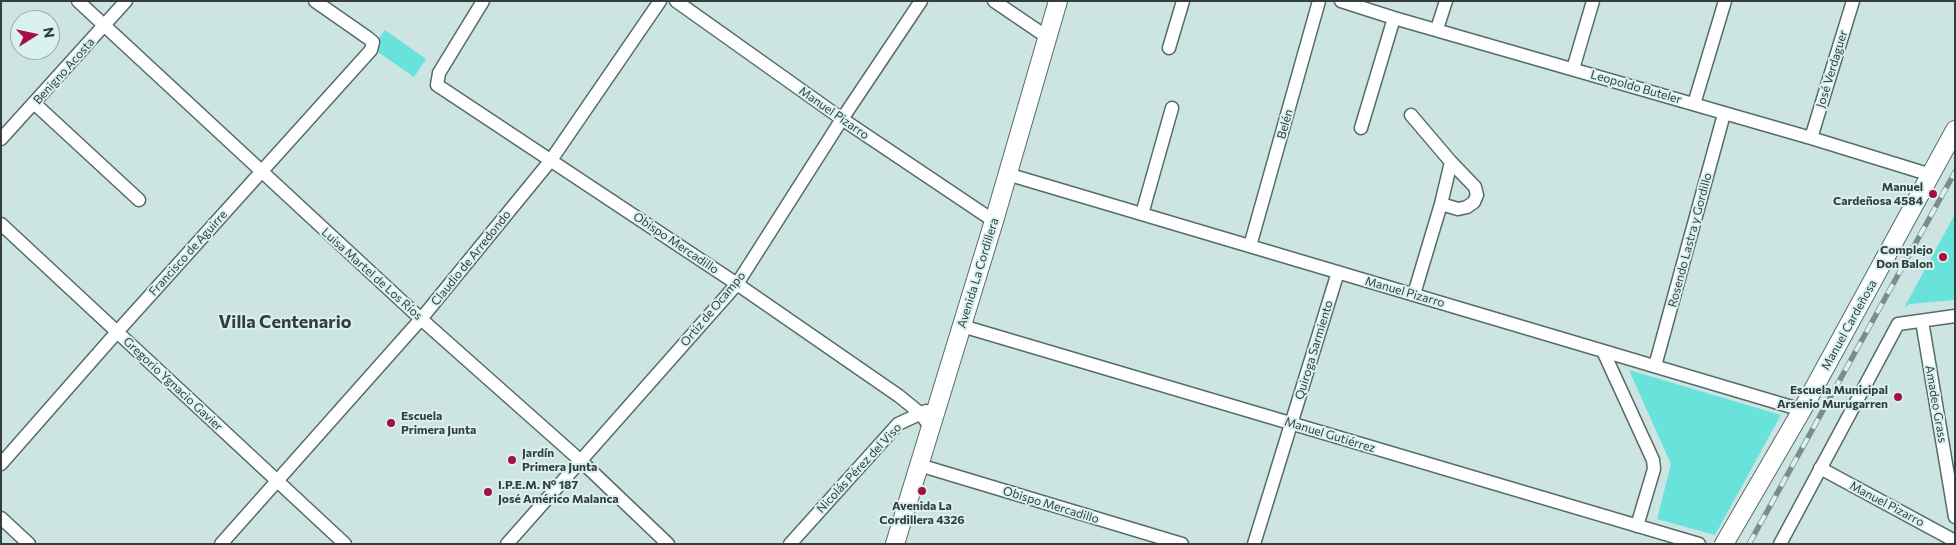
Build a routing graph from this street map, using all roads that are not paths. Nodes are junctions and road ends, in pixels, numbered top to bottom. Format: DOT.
graph roads {
  1 [pos="78,1"];
  2 [pos="126,1"];
  3 [pos="315,1"];
  4 [pos="483,1"];
  5 [pos="660,1"];
  6 [pos="676,1"];
  7 [pos="921,1"];
  8 [pos="994,1"];
  9 [pos="1058,1"];
  10 [pos="1184,1"];
  11 [pos="1319,1"];
  12 [pos="1341,1"];
  13 [pos="1446,1"];
  14 [pos="1593,1"];
  15 [pos="1724,1"];
  16 [pos="1853,1"];
  17 [pos="1394,18"];
  18 [pos="104,25"];
  19 [pos="1437,29"];
  20 [pos="1047,37"];
  21 [pos="1169,48"];
  22 [pos="1573,69"];
  23 [pos="34,103"];
  24 [pos="1694,104"];
  25 [pos="1172,108"];
  26 [pos="1724,114"];
  27 [pos="1411,115"];
  28 [pos="842,119"];
  29 [pos="1361,128"];
  30 [pos="1955,130"];
  31 [pos="1811,138"];
  32 [pos="1,140"];
  33 [pos="551,160"];
  34 [pos="1451,162"];
  35 [pos="262,172"];
  36 [pos="1007,174"];
  37 [pos="1931,175"];
  38 [pos="139,200"];
  39 [pos="1441,204"];
  40 [pos="1142,214"];
  41 [pos="994,221"];
  42 [pos="1,224"];
  43 [pos="1250,246"];
  44 [pos="1338,272"];
  45 [pos="737,284"];
  46 [pos="1414,294"];
  47 [pos="1955,316"];
  48 [pos="421,319"];
  49 [pos="1922,321"];
  50 [pos="962,326"];
  51 [pos="117,332"];
  52 [pos="1603,351"];
  53 [pos="1655,366"];
  54 [pos="937,406"];
  55 [pos="1802,410"];
  56 [pos="920,413"];
  57 [pos="1291,424"];
  58 [pos="931,428"];
  59 [pos="580,461"];
  60 [pos="1,464"];
  61 [pos="919,465"];
  62 [pos="1820,468"];
  63 [pos="277,481"];
  64 [pos="1955,517"];
  65 [pos="1,518"];
  66 [pos="1637,526"];
  67 [pos="1955,541"];
  68 [pos="29,544"];
  69 [pos="221,544"];
  70 [pos="345,544"];
  71 [pos="507,544"];
  72 [pos="668,544"];
  73 [pos="790,544"];
  74 [pos="895,544"];
  75 [pos="1182,544"];
  76 [pos="1254,544"];
  77 [pos="1699,544"];
  78 [pos="1724,544"];
  79 [pos="1780,544"];
  1 -- 18 [label="street, Luisa Martel de Los Ríos"];
  2 -- 18 [label="street, Benigno Acosta"];
  3 -- 35 [label="street, Francisco de Aguirre"];
  4 -- 33 [label="street, Obispo Mercadillo"];
  5 -- 33 [label="street, Claudio de Arredondo"];
  6 -- 28 [label="street, Manuel Pizarro"];
  7 -- 28 [label="street, Ortiz de Ocampo"];
  8 -- 20 [label="street"];
  9 -- 20 [label="main road, Avenida La Cordillera"];
  10 -- 21 [label="street"];
  11 -- 43 [label="street, Belén"];
  12 -- 17 [label="street, Leopoldo Buteler"];
  13 -- 19 [label="street"];
  14 -- 22 [label="street"];
  15 -- 24 [label="street"];
  16 -- 31 [label="street, José Verdaguer"];
  17 -- 19 [label="street, Leopoldo Buteler"];
  17 -- 29 [label="street"];
  18 -- 23 [label="street, Benigno Acosta"];
  18 -- 35 [label="street, Luisa Martel de Los Ríos"];
  19 -- 22 [label="street, Leopoldo Buteler"];
  20 -- 36 [label="main road, Avenida La Cordillera"];
  22 -- 24 [label="street, Leopoldo Buteler"];
  23 -- 32 [label="street, Benigno Acosta"];
  23 -- 38 [label="street"];
  24 -- 26 [label="street, Leopoldo Buteler"];
  25 -- 40 [label="street"];
  26 -- 31 [label="street, Leopoldo Buteler"];
  26 -- 53 [label="street, Rosendo Lastra y Gordillo"];
  27 -- 34 [label="street"];
  28 -- 41 [label="street, Manuel Pizarro"];
  28 -- 45 [label="street, Ortiz de Ocampo"];
  30 -- 37 [label="main road, Manuel Cardeñosa"];
  31 -- 37 [label="street, Leopoldo Buteler"];
  33 -- 45 [label="street, Obispo Mercadillo"];
  33 -- 48 [label="street, Claudio de Arredondo"];
  34 -- 39 [label="street"];
  34 -- 39 [label="street"];
  35 -- 48 [label="street, Luisa Martel de Los Ríos"];
  35 -- 51 [label="street, Francisco de Aguirre"];
  36 -- 40 [label="street, Manuel Pizarro"];
  36 -- 41 [label="main road, Avenida La Cordillera"];
  37 -- 55 [label="main road, Manuel Cardeñosa"];
  39 -- 46 [label="street"];
  40 -- 43 [label="street, Manuel Pizarro"];
  41 -- 50 [label="main road, Avenida La Cordillera"];
  42 -- 51 [label="street, Gregorio Ygnacio Gavier"];
  43 -- 44 [label="street, Manuel Pizarro"];
  44 -- 46 [label="street, Manuel Pizarro"];
  44 -- 57 [label="street, Quiroga Sarmiento"];
  45 -- 56 [label="street, Obispo Mercadillo"];
  45 -- 59 [label="street, Ortiz de Ocampo"];
  46 -- 52 [label="street, Manuel Pizarro"];
  47 -- 49 [label="street"];
  48 -- 59 [label="street, Luisa Martel de Los Ríos"];
  48 -- 63 [label="street, Claudio de Arredondo"];
  49 -- 62 [label="street"];
  49 -- 64 [label="street, Amadeo Grass"];
  50 -- 54 [label="main road, Avenida La Cordillera"];
  50 -- 57 [label="street, Manuel Gutiérrez"];
  51 -- 60 [label="street, Francisco de Aguirre"];
  51 -- 63 [label="street, Gregorio Ygnacio Gavier"];
  52 -- 53 [label="street, Manuel Pizarro"];
  52 -- 66 [label="street"];
  53 -- 55 [label="street, Manuel Pizarro"];
  54 -- 56 [label="street, Nicolás Pérez del Viso"];
  54 -- 58 [label="main road, Avenida La Cordillera"];
  55 -- 78 [label="main road, Manuel Cardeñosa"];
  56 -- 58 [label="street, Obispo Mercadillo"];
  56 -- 73 [label="street, Nicolás Pérez del Viso"];
  57 -- 66 [label="street, Manuel Gutiérrez"];
  57 -- 76 [label="street, Quiroga Sarmiento"];
  58 -- 61 [label="main road, Avenida La Cordillera"];
  59 -- 71 [label="street, Ortiz de Ocampo"];
  59 -- 72 [label="street, Luisa Martel de Los Ríos"];
  61 -- 74 [label="main road, Avenida La Cordillera"];
  61 -- 75 [label="street, Obispo Mercadillo"];
  62 -- 67 [label="street, Manuel Pizarro"];
  62 -- 79 [label="street"];
  63 -- 69 [label="street, Claudio de Arredondo"];
  63 -- 70 [label="street, Gregorio Ygnacio Gavier"];
  65 -- 68 [label="street"];
  66 -- 77 [label="street, Manuel Gutiérrez"];
}
